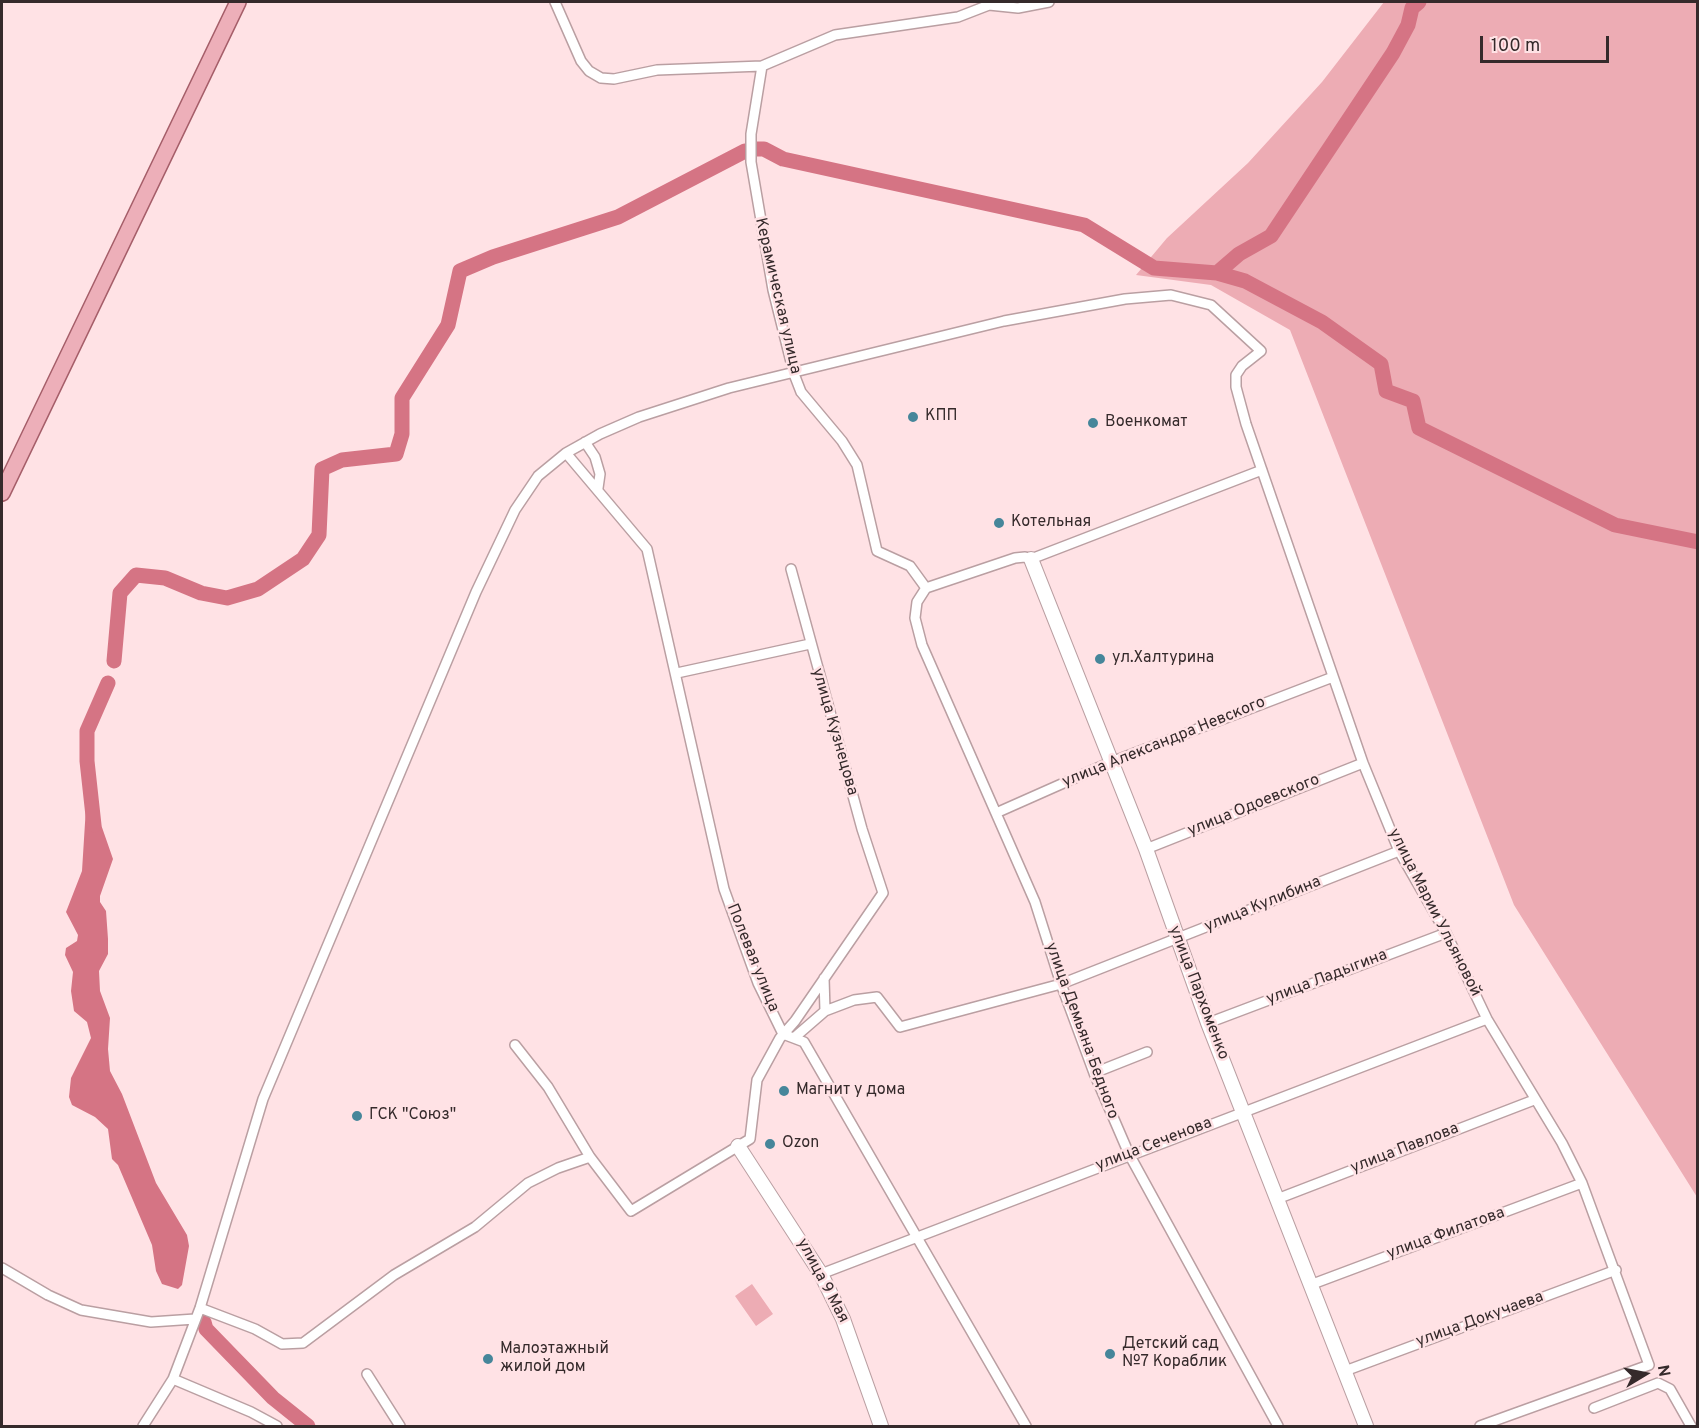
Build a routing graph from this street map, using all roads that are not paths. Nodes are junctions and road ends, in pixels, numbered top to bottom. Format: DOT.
graph roads {
  1 [pos="238,2"];
  2 [pos="555,2"];
  3 [pos="1049,2"];
  4 [pos="989,3"];
  5 [pos="762,66"];
  6 [pos="794,374"];
  7 [pos="585,442"];
  8 [pos="566,453"];
  9 [pos="1262,470"];
  10 [pos="598,488"];
  11 [pos="2,493"];
  12 [pos="1031,559"];
  13 [pos="791,569"];
  14 [pos="926,588"];
  15 [pos="810,644"];
  16 [pos="677,673"];
  17 [pos="1333,676"];
  18 [pos="1111,762"];
  19 [pos="1363,763"];
  20 [pos="996,813"];
  21 [pos="1146,849"];
  22 [pos="1399,851"];
  23 [pos="1446,933"];
  24 [pos="1177,939"];
  25 [pos="824,978"];
  26 [pos="1061,984"];
  27 [pos="825,1011"];
  28 [pos="1487,1019"];
  29 [pos="1208,1023"];
  30 [pos="783,1034"];
  31 [pos="795,1037"];
  32 [pos="515,1045"];
  33 [pos="1147,1052"];
  34 [pos="1094,1073"];
  35 [pos="1534,1100"];
  36 [pos="1244,1110"];
  37 [pos="738,1146"];
  38 [pos="1129,1154"];
  39 [pos="590,1157"];
  40 [pos="1582,1183"];
  41 [pos="1277,1199"];
  42 [pos="918,1236"];
  43 [pos="2,1268"];
  44 [pos="1616,1270"];
  45 [pos="821,1274"];
  46 [pos="1310,1285"];
  47 [pos="200,1308"];
  48 [pos="195,1319"];
  49 [pos="1345,1371"];
  50 [pos="367,1374"];
  51 [pos="173,1378"];
  52 [pos="1594,1408"];
  53 [pos="142,1426"];
  54 [pos="277,1426"];
  55 [pos="400,1426"];
  56 [pos="881,1426"];
  57 [pos="1026,1426"];
  58 [pos="1278,1426"];
  59 [pos="1366,1426"];
  60 [pos="1480,1426"];
  61 [pos="1691,1426"];
  1 -- 11 [label="main road"];
  2 -- 5 [label="street"];
  3 -- 4 [label="street"];
  4 -- 5 [label="street"];
  5 -- 6 [label="street, Керамическая улица"];
  6 -- 7 [label="street"];
  6 -- 9 [label="street, улица Марии Ульяновой"];
  6 -- 14 [label="street, Керамическая улица"];
  7 -- 8 [label="street"];
  7 -- 10 [label="street"];
  8 -- 10 [label="street, Полевая улица"];
  8 -- 47 [label="street"];
  9 -- 12 [label="street"];
  9 -- 17 [label="street, улица Марии Ульяновой"];
  10 -- 16 [label="street, Полевая улица"];
  12 -- 14 [label="street"];
  12 -- 18 [label="street, улица Пархоменко"];
  13 -- 15 [label="street, улица Кузнецова"];
  14 -- 20 [label="street, улица Демьяна Бедного"];
  15 -- 16 [label="street"];
  15 -- 25 [label="street, улица Кузнецова"];
  16 -- 30 [label="street, Полевая улица"];
  17 -- 18 [label="street, улица Александра Невского"];
  17 -- 19 [label="street, улица Марии Ульяновой"];
  18 -- 20 [label="street, улица Александра Невского"];
  18 -- 21 [label="street, улица Пархоменко"];
  19 -- 21 [label="street, улица Одоевского"];
  19 -- 22 [label="street, улица Марии Ульяновой"];
  20 -- 26 [label="street, улица Демьяна Бедного"];
  21 -- 24 [label="street, улица Пархоменко"];
  22 -- 23 [label="street, улица Марии Ульяновой"];
  22 -- 24 [label="street, улица Кулибина"];
  23 -- 28 [label="street, улица Марии Ульяновой"];
  23 -- 29 [label="street, улица Ладыгина"];
  24 -- 26 [label="street, улица Кулибина"];
  24 -- 29 [label="street, улица Пархоменко"];
  25 -- 27 [label="street"];
  25 -- 30 [label="street"];
  26 -- 27 [label="street, улица Кулибина"];
  26 -- 34 [label="street, улица Демьяна Бедного"];
  27 -- 31 [label="street"];
  28 -- 35 [label="street, улица Марии Ульяновой"];
  28 -- 36 [label="street, улица Сеченова"];
  29 -- 36 [label="street, улица Пархоменко"];
  30 -- 31 [label="street, Полевая улица"];
  30 -- 37 [label="street"];
  31 -- 42 [label="street"];
  32 -- 39 [label="street"];
  33 -- 34 [label="street"];
  34 -- 38 [label="street, улица Демьяна Бедного"];
  35 -- 40 [label="street, улица Марии Ульяновой"];
  35 -- 41 [label="street, улица Павлова"];
  36 -- 38 [label="street, улица Сеченова"];
  36 -- 41 [label="street, улица Пархоменко"];
  37 -- 39 [label="street"];
  37 -- 45 [label="street, улица 9 Мая"];
  38 -- 42 [label="street, улица Сеченова"];
  38 -- 58 [label="street, улица Демьяна Бедного"];
  39 -- 47 [label="street"];
  40 -- 44 [label="street, улица Марии Ульяновой"];
  40 -- 46 [label="street, улица Филатова"];
  41 -- 46 [label="street, улица Пархоменко"];
  42 -- 45 [label="street, улица Сеченова"];
  42 -- 57 [label="street"];
  43 -- 48 [label="street"];
  44 -- 49 [label="street, улица Докучаева"];
  44 -- 60 [label="street, улица Марии Ульяновой"];
  45 -- 56 [label="street, улица 9 Мая"];
  46 -- 49 [label="street, улица Пархоменко"];
  47 -- 48 [label="street"];
  48 -- 51 [label="street"];
  49 -- 59 [label="street, улица Пархоменко"];
  50 -- 55 [label="street"];
  51 -- 53 [label="street"];
  51 -- 54 [label="street"];
  52 -- 61 [label="street"];
}
